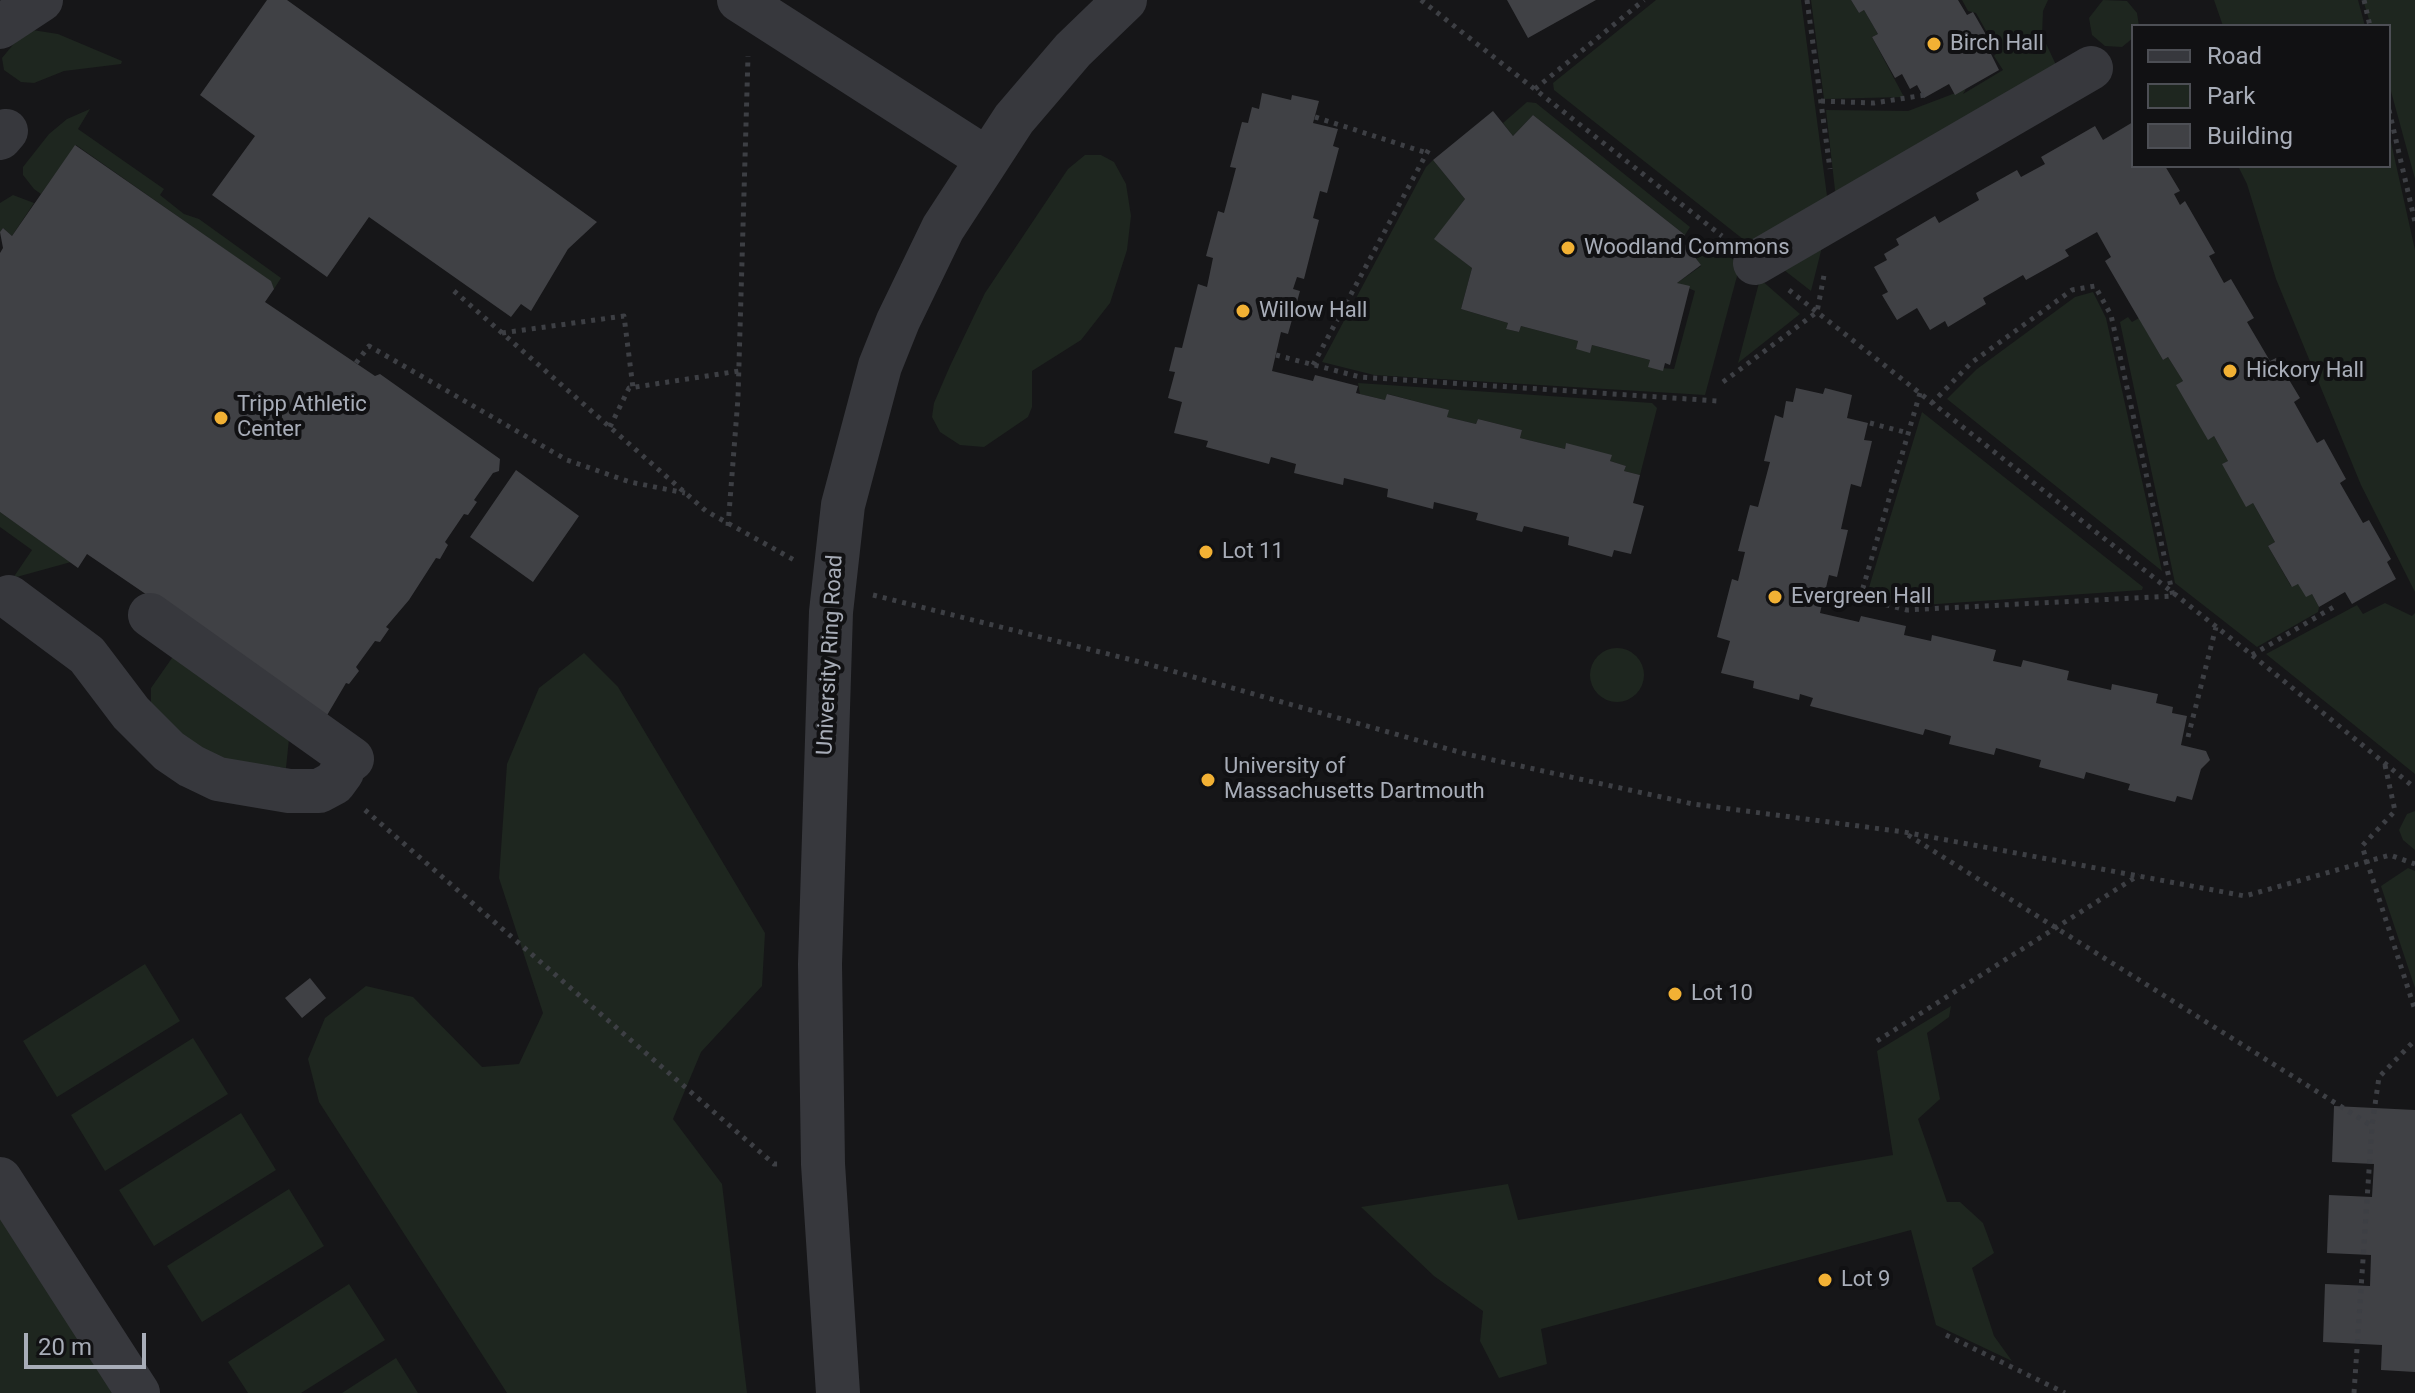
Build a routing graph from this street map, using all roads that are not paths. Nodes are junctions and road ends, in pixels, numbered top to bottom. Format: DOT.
graph roads {
  1 [pos="41,0"];
  2 [pos="1125,0"];
  3 [pos="744,3"];
  4 [pos="0,27"];
  5 [pos="2091,68"];
  6 [pos="987,159"];
  7 [pos="1755,263"];
  8 [pos="9,597"];
  9 [pos="150,615"];
  10 [pos="0,1179"];
  11 [pos="138,1393"];
  12 [pos="838,1393"];
  1 -- 4 [label="street"];
  2 -- 6 [label="street, University Ring Road"];
  3 -- 6 [label="street"];
  5 -- 7 [label="street"];
  6 -- 12 [label="street, University Ring Road"];
  8 -- 9 [label="street"];
  10 -- 11 [label="street"];
}
